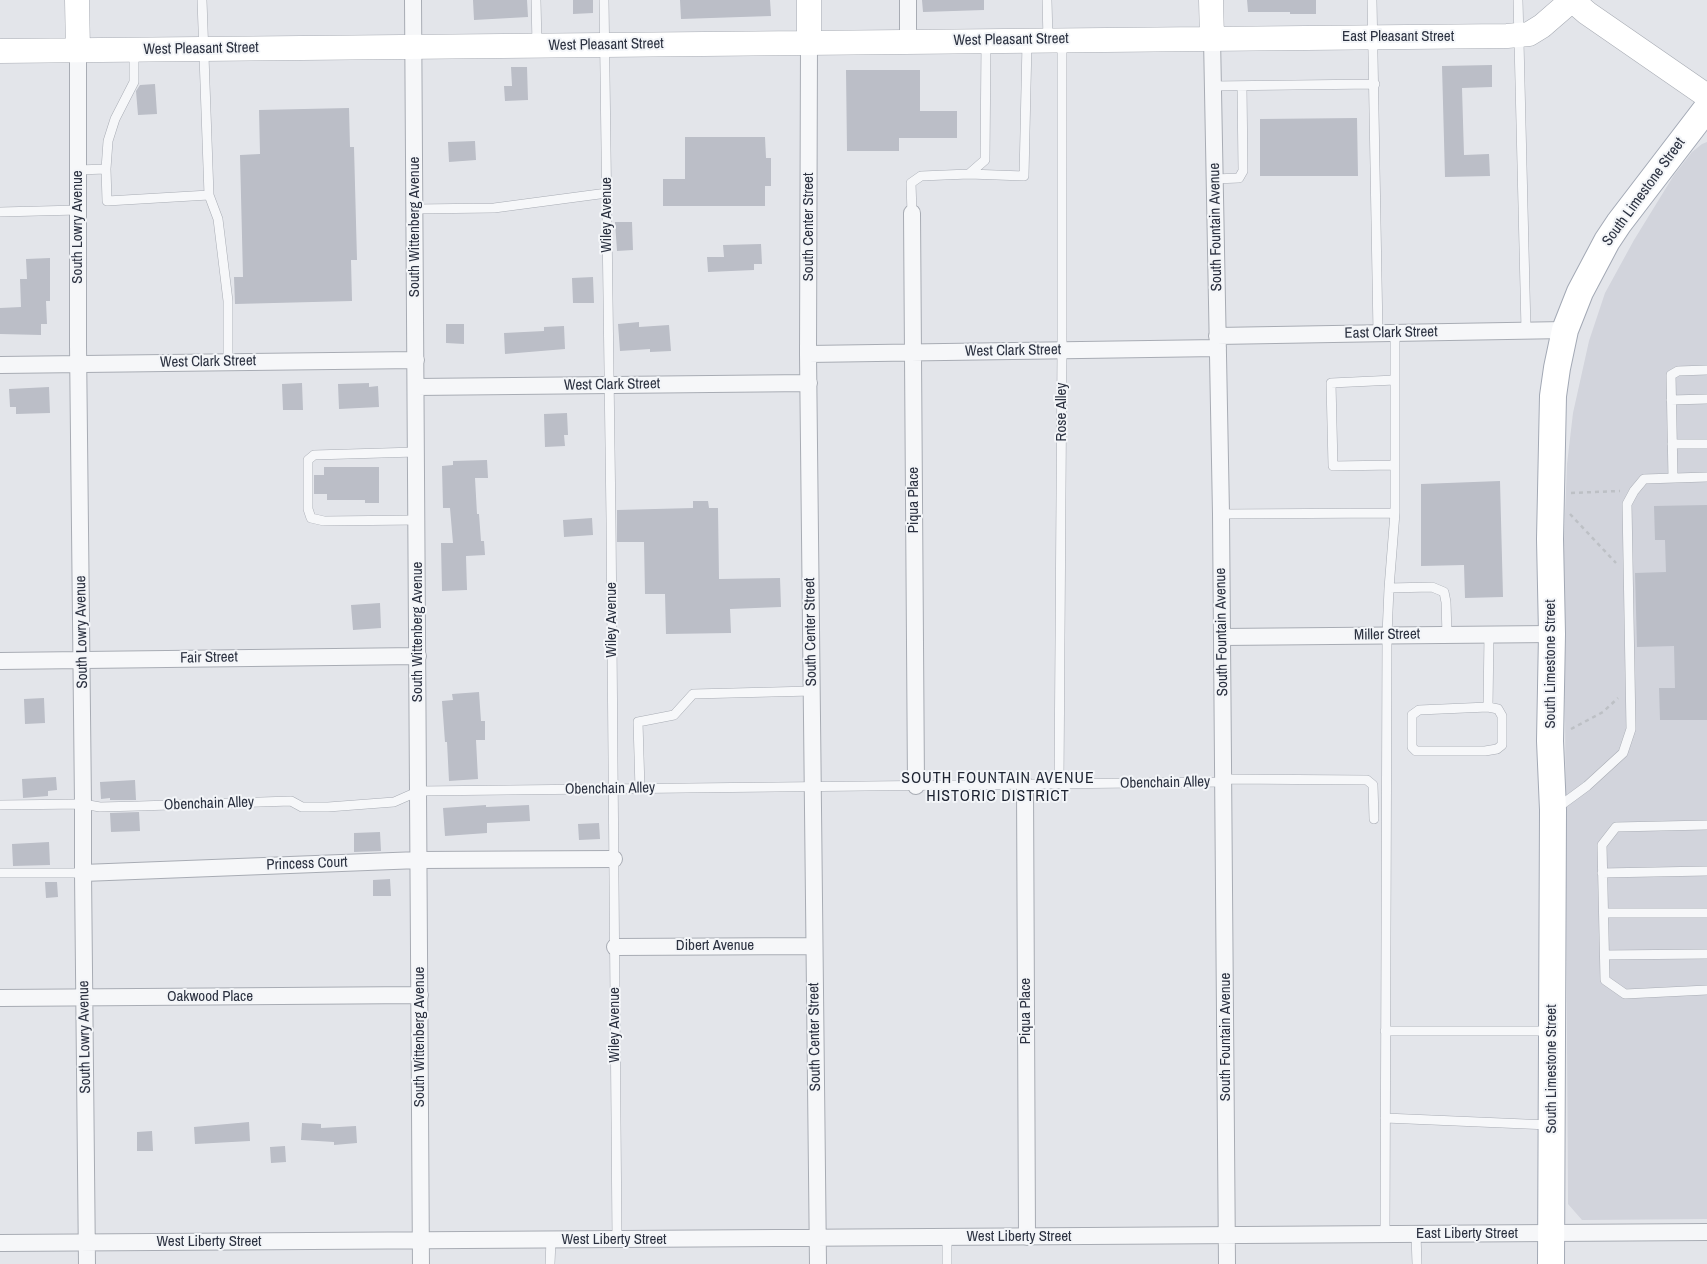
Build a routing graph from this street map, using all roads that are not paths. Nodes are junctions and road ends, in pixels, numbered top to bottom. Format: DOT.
graph roads {
  1 [pos="78,0"];
  2 [pos="202,0"];
  3 [pos="413,0"];
  4 [pos="536,0"];
  5 [pos="604,0"];
  6 [pos="809,0"];
  7 [pos="908,0"];
  8 [pos="1047,0"];
  9 [pos="1211,0"];
  10 [pos="1372,0"];
  11 [pos="1518,0"];
  12 [pos="1572,0"];
  13 [pos="1518,35"];
  14 [pos="1374,37"];
  15 [pos="1212,38"];
  16 [pos="986,40"];
  17 [pos="1046,40"];
  18 [pos="908,41"];
  19 [pos="809,42"];
  20 [pos="605,45"];
  21 [pos="537,46"];
  22 [pos="414,47"];
  23 [pos="204,49"];
  24 [pos="78,50"];
  25 [pos="134,50"];
  26 [pos="0,51"];
  27 [pos="1375,84"];
  28 [pos="1213,86"];
  29 [pos="1242,86"];
  30 [pos="1707,96"];
  31 [pos="1707,108"];
  32 [pos="78,170"];
  33 [pos="106,170"];
  34 [pos="969,174"];
  35 [pos="1215,179"];
  36 [pos="607,194"];
  37 [pos="209,195"];
  38 [pos="415,209"];
  39 [pos="78,210"];
  40 [pos="0,212"];
  41 [pos="912,214"];
  42 [pos="1526,330"];
  43 [pos="1565,330"];
  44 [pos="1378,333"];
  45 [pos="1395,333"];
  46 [pos="1217,342"];
  47 [pos="1062,350"];
  48 [pos="913,352"];
  49 [pos="808,354"];
  50 [pos="416,360"];
  51 [pos="228,362"];
  52 [pos="79,364"];
  53 [pos="0,365"];
  54 [pos="1707,370"];
  55 [pos="1395,380"];
  56 [pos="809,383"];
  57 [pos="609,385"];
  58 [pos="416,387"];
  59 [pos="1707,399"];
  60 [pos="1671,400"];
  61 [pos="1672,444"];
  62 [pos="1707,444"];
  63 [pos="416,452"];
  64 [pos="1395,465"];
  65 [pos="1707,477"];
  66 [pos="1673,478"];
  67 [pos="1221,514"];
  68 [pos="1395,514"];
  69 [pos="417,520"];
  70 [pos="1388,588"];
  71 [pos="1490,634"];
  72 [pos="1552,634"];
  73 [pos="1387,635"];
  74 [pos="1447,635"];
  75 [pos="1222,637"];
  76 [pos="418,656"];
  77 [pos="82,660"];
  78 [pos="0,661"];
  79 [pos="812,691"];
  80 [pos="1488,707"];
  81 [pos="1224,781"];
  82 [pos="1059,784"];
  83 [pos="1025,785"];
  84 [pos="916,786"];
  85 [pos="813,787"];
  86 [pos="614,789"];
  87 [pos="640,789"];
  88 [pos="419,792"];
  89 [pos="84,804"];
  90 [pos="0,805"];
  91 [pos="1553,810"];
  92 [pos="1374,819"];
  93 [pos="1707,825"];
  94 [pos="614,859"];
  95 [pos="419,860"];
  96 [pos="1707,871"];
  97 [pos="0,873"];
  98 [pos="82,873"];
  99 [pos="1602,874"];
  100 [pos="1604,913"];
  101 [pos="1707,913"];
  102 [pos="814,946"];
  103 [pos="615,947"];
  104 [pos="1707,954"];
  105 [pos="1605,955"];
  106 [pos="1707,990"];
  107 [pos="420,996"];
  108 [pos="85,997"];
  109 [pos="0,998"];
  110 [pos="1385,1031"];
  111 [pos="1552,1031"];
  112 [pos="1385,1118"];
  113 [pos="1551,1125"];
  114 [pos="1707,1232"];
  115 [pos="1551,1233"];
  116 [pos="1385,1234"];
  117 [pos="1416,1234"];
  118 [pos="1227,1235"];
  119 [pos="947,1237"];
  120 [pos="1026,1237"];
  121 [pos="818,1238"];
  122 [pos="551,1240"];
  123 [pos="617,1240"];
  124 [pos="421,1241"];
  125 [pos="87,1243"];
  126 [pos="0,1244"];
  127 [pos="87,1264"];
  128 [pos="422,1264"];
  129 [pos="550,1264"];
  130 [pos="818,1264"];
  131 [pos="947,1264"];
  132 [pos="1227,1264"];
  133 [pos="1417,1264"];
  134 [pos="1550,1264"];
  1 -- 24 [label="street, South Lowry Avenue"];
  2 -- 23 [label="lane"];
  3 -- 22 [label="street, South Wittenberg Avenue"];
  4 -- 21 [label="lane"];
  5 -- 20 [label="lane, Wiley Avenue"];
  6 -- 19 [label="street, South Center Street"];
  7 -- 18 [label="street"];
  8 -- 17 [label="lane"];
  9 -- 15 [label="street, South Fountain Avenue"];
  10 -- 14 [label="lane"];
  11 -- 13 [label="lane"];
  12 -- 13 [label="street, East Pleasant Street"];
  12 -- 30 [label="street"];
  13 -- 14 [label="street, East Pleasant Street"];
  13 -- 42 [label="lane"];
  14 -- 15 [label="street, East Pleasant Street"];
  14 -- 27 [label="lane"];
  15 -- 17 [label="street, West Pleasant Street"];
  15 -- 28 [label="street, South Fountain Avenue"];
  16 -- 17 [label="street, West Pleasant Street"];
  16 -- 18 [label="street, West Pleasant Street"];
  16 -- 34 [label="lane"];
  17 -- 34 [label="lane"];
  17 -- 47 [label="lane, Rose Alley"];
  18 -- 19 [label="street, West Pleasant Street"];
  19 -- 20 [label="street, West Pleasant Street"];
  19 -- 49 [label="street, South Center Street"];
  20 -- 21 [label="street, West Pleasant Street"];
  20 -- 36 [label="lane, Wiley Avenue"];
  21 -- 22 [label="street, West Pleasant Street"];
  22 -- 23 [label="street, West Pleasant Street"];
  22 -- 38 [label="street, South Wittenberg Avenue"];
  23 -- 25 [label="street, West Pleasant Street"];
  23 -- 37 [label="lane"];
  24 -- 25 [label="street, West Pleasant Street"];
  24 -- 26 [label="street, West Pleasant Street"];
  24 -- 32 [label="street, South Lowry Avenue"];
  25 -- 33 [label="lane"];
  27 -- 29 [label="lane"];
  27 -- 44 [label="lane"];
  28 -- 29 [label="lane"];
  28 -- 35 [label="street, South Fountain Avenue"];
  29 -- 35 [label="lane"];
  31 -- 43 [label="main road, South Limestone Street"];
  32 -- 33 [label="lane"];
  32 -- 39 [label="street, South Lowry Avenue"];
  33 -- 37 [label="lane"];
  34 -- 41 [label="lane"];
  35 -- 46 [label="street, South Fountain Avenue"];
  36 -- 38 [label="lane"];
  36 -- 57 [label="lane, Wiley Avenue"];
  37 -- 51 [label="lane"];
  38 -- 50 [label="street, South Wittenberg Avenue"];
  39 -- 40 [label="lane"];
  39 -- 52 [label="street, South Lowry Avenue"];
  41 -- 48 [label="street, Piqua Place"];
  42 -- 43 [label="street, East Clark Street"];
  42 -- 45 [label="street, East Clark Street"];
  43 -- 72 [label="main road, South Limestone Street"];
  44 -- 45 [label="street, East Clark Street"];
  44 -- 46 [label="street, East Clark Street"];
  45 -- 55 [label="lane"];
  46 -- 47 [label="street, West Clark Street"];
  46 -- 67 [label="street, South Fountain Avenue"];
  47 -- 48 [label="street, West Clark Street"];
  47 -- 82 [label="lane, Rose Alley"];
  48 -- 49 [label="street, West Clark Street"];
  48 -- 84 [label="street, Piqua Place"];
  49 -- 56 [label="street, South Center Street"];
  50 -- 51 [label="street, West Clark Street"];
  50 -- 58 [label="street, South Wittenberg Avenue"];
  51 -- 52 [label="street, West Clark Street"];
  52 -- 53 [label="street, West Clark Street"];
  52 -- 77 [label="street, South Lowry Avenue"];
  54 -- 60 [label="lane"];
  55 -- 64 [label="lane"];
  55 -- 64 [label="lane"];
  56 -- 57 [label="street, West Clark Street"];
  56 -- 79 [label="street, South Center Street"];
  57 -- 58 [label="street, West Clark Street"];
  57 -- 86 [label="lane, Wiley Avenue"];
  58 -- 63 [label="street, South Wittenberg Avenue"];
  59 -- 60 [label="lane"];
  60 -- 61 [label="lane"];
  61 -- 62 [label="lane"];
  61 -- 66 [label="lane"];
  63 -- 69 [label="street, South Wittenberg Avenue"];
  63 -- 69 [label="lane"];
  64 -- 68 [label="lane"];
  65 -- 66 [label="lane"];
  66 -- 91 [label="lane"];
  67 -- 68 [label="lane"];
  67 -- 75 [label="street, South Fountain Avenue"];
  68 -- 70 [label="lane"];
  69 -- 76 [label="street, South Wittenberg Avenue"];
  70 -- 73 [label="lane"];
  70 -- 74 [label="lane"];
  71 -- 72 [label="street, Miller Street"];
  71 -- 74 [label="street, Miller Street"];
  71 -- 80 [label="lane"];
  72 -- 91 [label="main road, South Limestone Street"];
  73 -- 74 [label="street, Miller Street"];
  73 -- 75 [label="street, Miller Street"];
  73 -- 110 [label="lane"];
  75 -- 81 [label="street, South Fountain Avenue"];
  76 -- 77 [label="street, Fair Street"];
  76 -- 88 [label="street, South Wittenberg Avenue"];
  77 -- 78 [label="street, Fair Street"];
  77 -- 89 [label="street, South Lowry Avenue"];
  79 -- 85 [label="street, South Center Street"];
  79 -- 87 [label="lane"];
  80 -- 80 [label="lane"];
  81 -- 82 [label="lane, Obenchain Alley"];
  81 -- 92 [label="lane, Obenchain Alley"];
  81 -- 118 [label="street, South Fountain Avenue"];
  82 -- 83 [label="lane, Obenchain Alley"];
  83 -- 84 [label="lane, Obenchain Alley"];
  83 -- 120 [label="street, Piqua Place"];
  84 -- 85 [label="lane, Obenchain Alley"];
  85 -- 87 [label="lane, Obenchain Alley"];
  85 -- 102 [label="street, South Center Street"];
  86 -- 87 [label="lane, Obenchain Alley"];
  86 -- 88 [label="lane, Obenchain Alley"];
  86 -- 94 [label="lane, Wiley Avenue"];
  88 -- 89 [label="lane, Obenchain Alley"];
  88 -- 95 [label="street, South Wittenberg Avenue"];
  89 -- 90 [label="lane, Obenchain Alley"];
  89 -- 98 [label="street, South Lowry Avenue"];
  91 -- 111 [label="main road, South Limestone Street"];
  93 -- 99 [label="lane"];
  94 -- 95 [label="street, Princess Court"];
  94 -- 103 [label="lane, Wiley Avenue"];
  95 -- 98 [label="street, Princess Court"];
  95 -- 107 [label="street, South Wittenberg Avenue"];
  96 -- 99 [label="lane"];
  97 -- 98 [label="lane, Princess Court"];
  98 -- 108 [label="street, South Lowry Avenue"];
  99 -- 100 [label="lane"];
  100 -- 101 [label="lane"];
  100 -- 105 [label="lane"];
  102 -- 103 [label="street, Dibert Avenue"];
  102 -- 121 [label="street, South Center Street"];
  103 -- 123 [label="lane, Wiley Avenue"];
  104 -- 105 [label="lane"];
  105 -- 106 [label="lane"];
  107 -- 108 [label="street, Oakwood Place"];
  107 -- 124 [label="street, South Wittenberg Avenue"];
  108 -- 109 [label="street, Oakwood Place"];
  108 -- 125 [label="street, South Lowry Avenue"];
  110 -- 111 [label="lane"];
  110 -- 112 [label="lane"];
  111 -- 113 [label="main road, South Limestone Street"];
  112 -- 113 [label="lane"];
  112 -- 116 [label="lane"];
  113 -- 115 [label="main road, South Limestone Street"];
  114 -- 115 [label="street, East Liberty Street"];
  115 -- 117 [label="street, East Liberty Street"];
  115 -- 134 [label="main road, South Limestone Street"];
  116 -- 117 [label="street, East Liberty Street"];
  116 -- 118 [label="street, East Liberty Street"];
  117 -- 133 [label="lane"];
  118 -- 120 [label="street, West Liberty Street"];
  118 -- 132 [label="street, South Fountain Avenue"];
  119 -- 120 [label="street, West Liberty Street"];
  119 -- 121 [label="street, West Liberty Street"];
  119 -- 131 [label="lane"];
  121 -- 123 [label="street, West Liberty Street"];
  121 -- 130 [label="street, South Center Street"];
  122 -- 123 [label="street, West Liberty Street"];
  122 -- 124 [label="street, West Liberty Street"];
  122 -- 129 [label="lane"];
  124 -- 125 [label="street, West Liberty Street"];
  124 -- 128 [label="street, South Wittenberg Avenue"];
  125 -- 126 [label="street, West Liberty Street"];
  125 -- 127 [label="street, South Lowry Avenue"];
}
